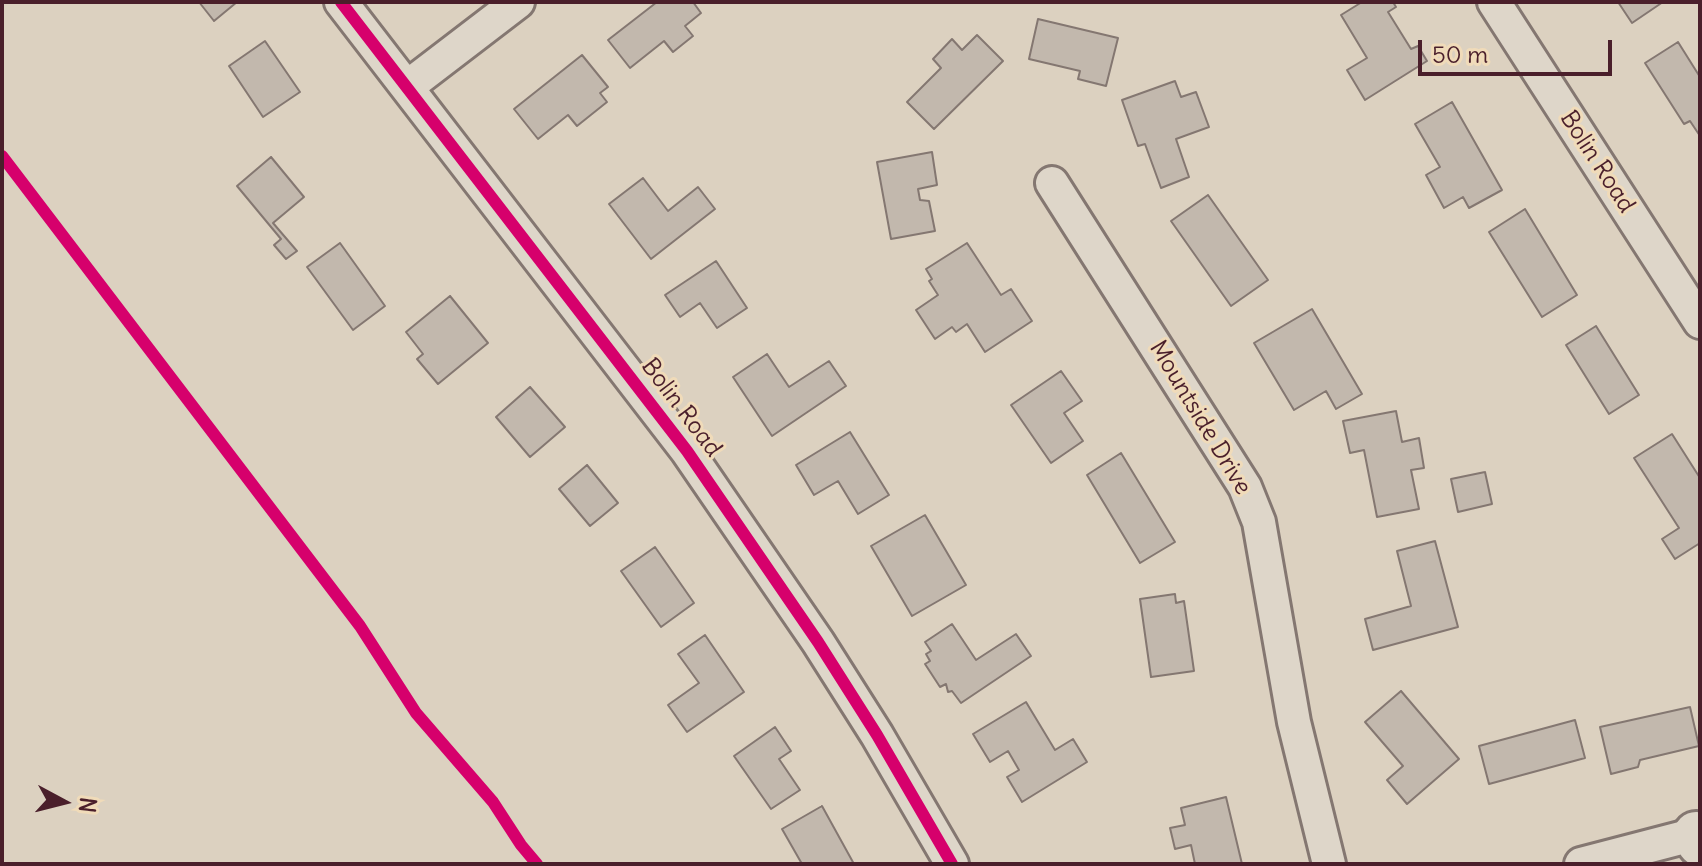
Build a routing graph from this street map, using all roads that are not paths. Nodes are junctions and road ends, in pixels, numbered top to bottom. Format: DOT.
graph roads {
  1 [pos="341,2"];
  2 [pos="518,2"];
  3 [pos="1494,2"];
  4 [pos="407,87"];
  5 [pos="1052,183"];
  6 [pos="1700,322"];
  7 [pos="1699,837"];
  8 [pos="952,864"];
  9 [pos="1329,864"];
  10 [pos="1581,864"];
  1 -- 4 [label="street, Bolin Road"];
  2 -- 4 [label="street"];
  3 -- 6 [label="street, Bolin Road"];
  4 -- 8 [label="street, Bolin Road"];
  5 -- 9 [label="street, Mountside Drive"];
  7 -- 10 [label="street"];
}
